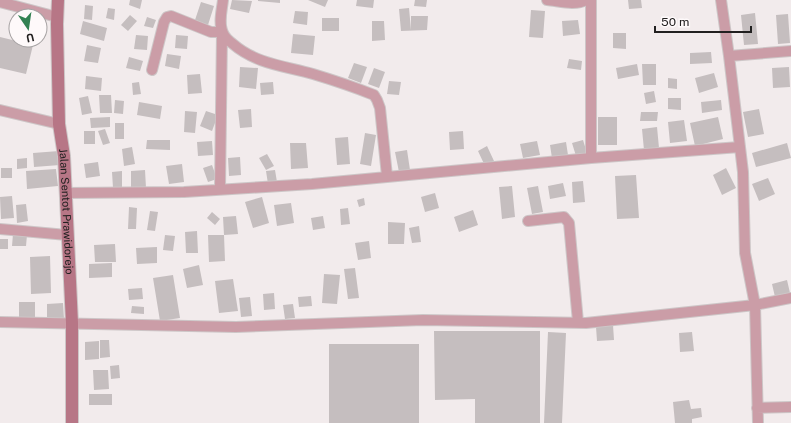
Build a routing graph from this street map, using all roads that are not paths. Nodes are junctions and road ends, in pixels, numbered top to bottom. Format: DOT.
graph roads {
  1 [pos="58,0"];
  2 [pos="223,0"];
  3 [pos="547,0"];
  4 [pos="586,0"];
  5 [pos="591,0"];
  6 [pos="721,0"];
  7 [pos="0,2"];
  8 [pos="57,17"];
  9 [pos="222,32"];
  10 [pos="791,51"];
  11 [pos="729,56"];
  12 [pos="152,70"];
  13 [pos="0,110"];
  14 [pos="59,124"];
  15 [pos="740,147"];
  16 [pos="591,158"];
  17 [pos="387,176"];
  18 [pos="220,189"];
  19 [pos="65,193"];
  20 [pos="528,221"];
  21 [pos="0,229"];
  22 [pos="67,234"];
  23 [pos="791,298"];
  24 [pos="755,304"];
  25 [pos="0,322"];
  26 [pos="578,322"];
  27 [pos="72,323"];
  28 [pos="791,407"];
  29 [pos="757,408"];
  30 [pos="72,423"];
  31 [pos="758,423"];
  1 -- 8 [label="main road, Jalan Sentot Prawidorejo"];
  2 -- 9 [label="street"];
  3 -- 4 [label="street"];
  5 -- 16 [label="street"];
  6 -- 11 [label="street"];
  7 -- 8 [label="street"];
  8 -- 14 [label="main road, Jalan Sentot Prawidorejo"];
  9 -- 12 [label="street"];
  9 -- 17 [label="street"];
  9 -- 18 [label="street"];
  10 -- 11 [label="street"];
  11 -- 15 [label="street"];
  13 -- 14 [label="street"];
  14 -- 19 [label="main road, Jalan Sentot Prawidorejo"];
  15 -- 16 [label="street"];
  15 -- 24 [label="street"];
  16 -- 17 [label="street"];
  17 -- 18 [label="street"];
  18 -- 19 [label="street"];
  19 -- 22 [label="main road, Jalan Sentot Prawidorejo"];
  20 -- 26 [label="street"];
  21 -- 22 [label="street"];
  22 -- 27 [label="main road, Jalan Sentot Prawidorejo"];
  23 -- 24 [label="street"];
  24 -- 26 [label="street"];
  24 -- 29 [label="street"];
  25 -- 27 [label="street"];
  26 -- 27 [label="street"];
  27 -- 30 [label="main road, Jalan Sentot Prawidorejo"];
  28 -- 29 [label="street"];
  29 -- 31 [label="street"];
}
